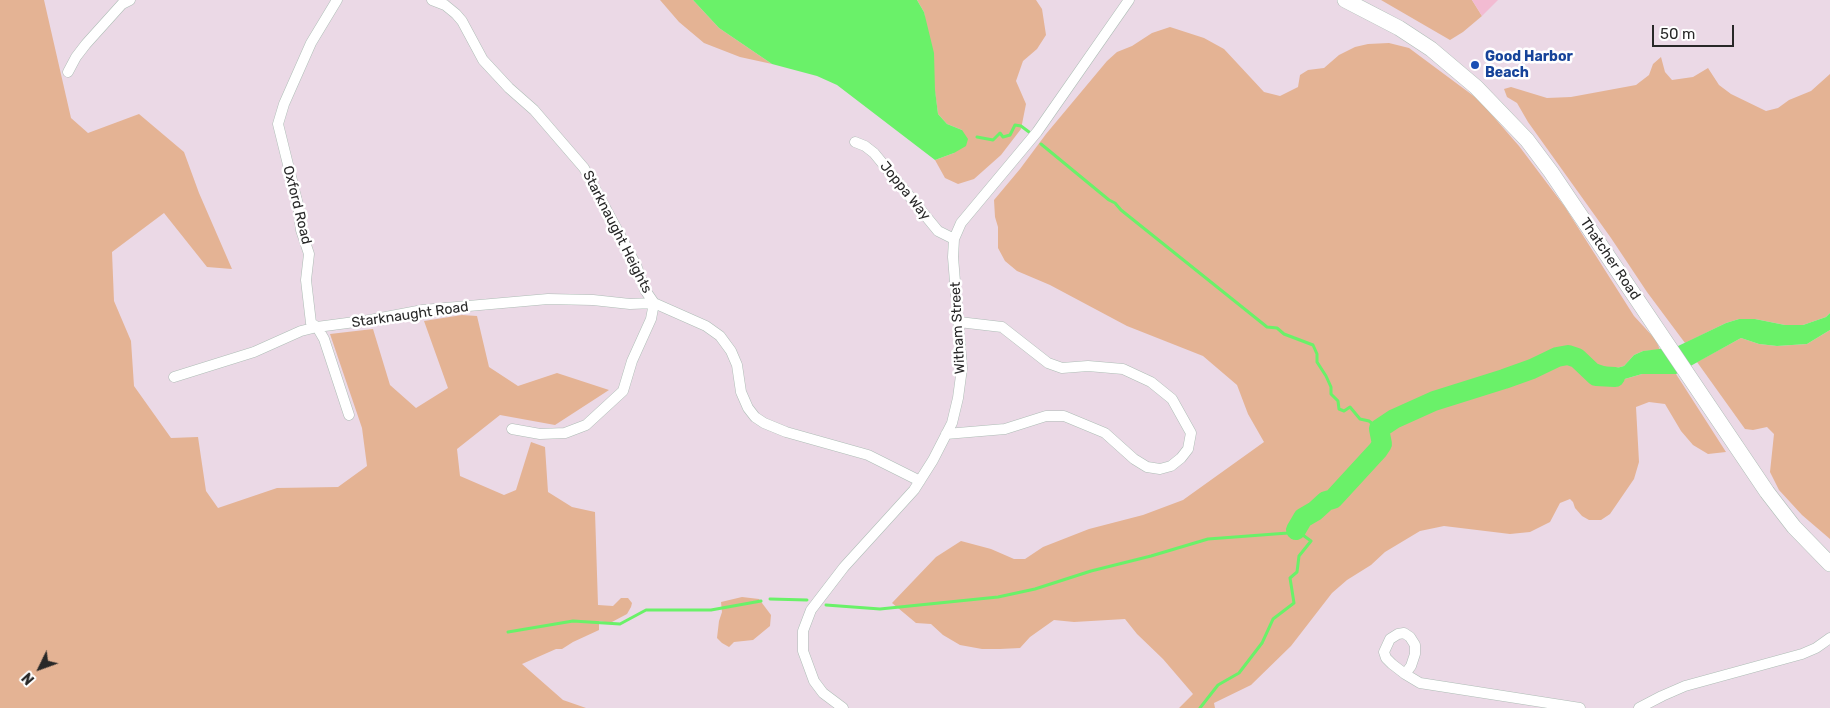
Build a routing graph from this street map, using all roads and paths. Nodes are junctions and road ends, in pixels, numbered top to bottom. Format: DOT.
graph roads {
  1 [pos="130,0"];
  2 [pos="337,0"];
  3 [pos="432,0"];
  4 [pos="1129,0"];
  5 [pos="1344,0"];
  6 [pos="68,72"];
  7 [pos="855,142"];
  8 [pos="954,239"];
  9 [pos="654,304"];
  10 [pos="959,322"];
  11 [pos="317,327"];
  12 [pos="174,377"];
  13 [pos="348,415"];
  14 [pos="512,429"];
  15 [pos="946,434"];
  16 [pos="920,481"];
  17 [pos="1830,564"];
  18 [pos="1830,638"];
  19 [pos="1405,674"];
  20 [pos="843,708"];
  21 [pos="1580,708"];
  22 [pos="1639,708"];
  1 -- 6 [label="street"];
  2 -- 11 [label="street, Oxford Road"];
  3 -- 9 [label="street, Starknaught Heights"];
  4 -- 8 [label="street, Witham Street"];
  5 -- 17 [label="main road, Thatcher Road"];
  7 -- 8 [label="street, Joppa Way"];
  8 -- 10 [label="street, Witham Street"];
  9 -- 11 [label="street, Starknaught Road"];
  9 -- 14 [label="street"];
  9 -- 16 [label="street, Starknaught Heights"];
  10 -- 15 [label="street, Witham Street"];
  10 -- 15 [label="street"];
  11 -- 12 [label="street, Starknaught Road"];
  11 -- 13 [label="street, Oxford Road"];
  15 -- 16 [label="street, Witham Street"];
  16 -- 20 [label="street, Witham Street"];
  18 -- 22 [label="street"];
  19 -- 21 [label="street"];
}
